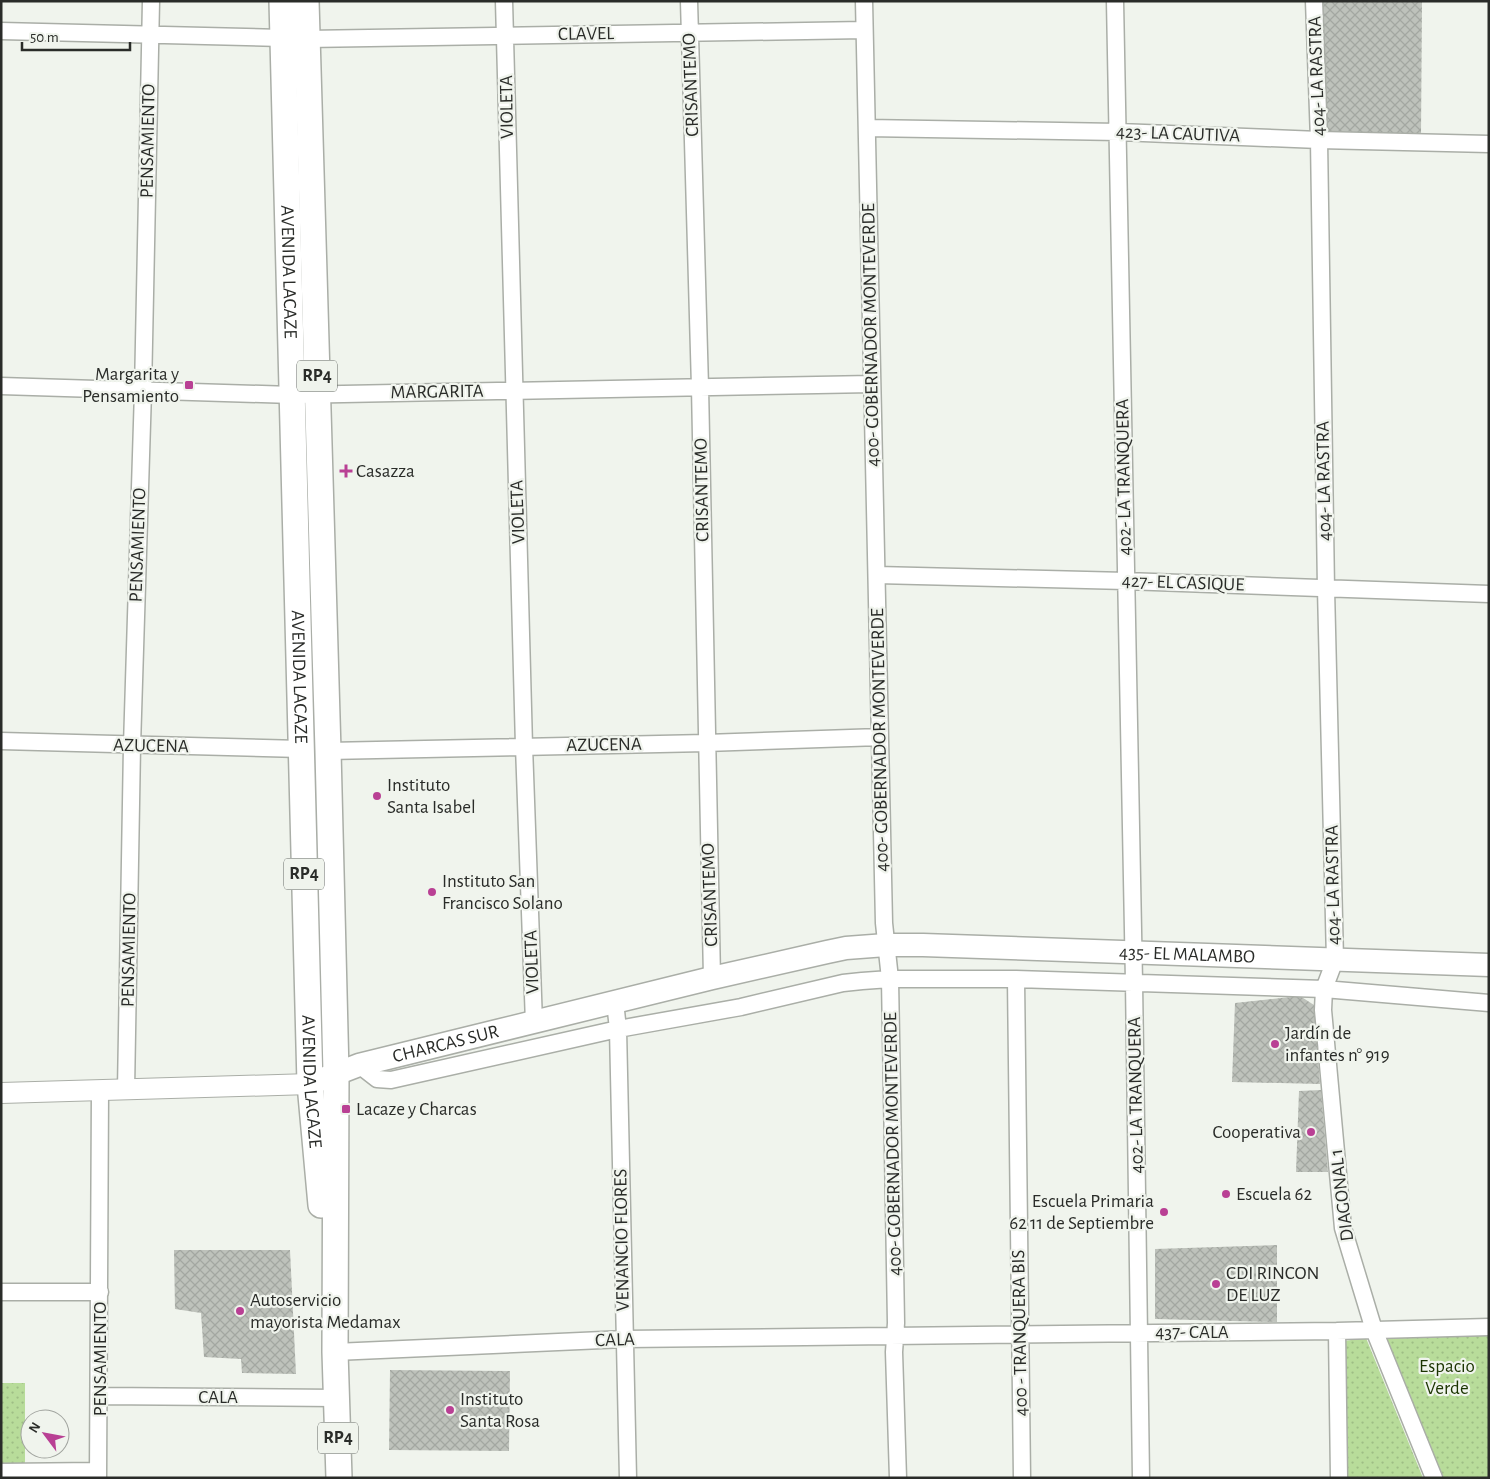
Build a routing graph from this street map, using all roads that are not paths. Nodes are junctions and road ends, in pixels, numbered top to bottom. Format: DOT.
graph roads {
  1 [pos="151,1"];
  2 [pos="282,1"];
  3 [pos="306,1"];
  4 [pos="504,1"];
  5 [pos="688,1"];
  6 [pos="864,1"];
  7 [pos="1116,1"];
  8 [pos="1314,1"];
  9 [pos="864,30"];
  10 [pos="1,31"];
  11 [pos="150,33"];
  12 [pos="690,33"];
  13 [pos="505,36"];
  14 [pos="282,38"];
  15 [pos="307,39"];
  16 [pos="867,128"];
  17 [pos="1118,132"];
  18 [pos="1319,140"];
  19 [pos="1489,144"];
  20 [pos="872,384"];
  21 [pos="1,386"];
  22 [pos="700,387"];
  23 [pos="142,391"];
  24 [pos="514,391"];
  25 [pos="292,395"];
  26 [pos="318,395"];
  27 [pos="877,575"];
  28 [pos="1126,580"];
  29 [pos="1326,589"];
  30 [pos="1489,594"];
  31 [pos="880,737"];
  32 [pos="1,741"];
  33 [pos="706,743"];
  34 [pos="132,746"];
  35 [pos="524,746"];
  36 [pos="301,749"];
  37 [pos="328,751"];
  38 [pos="886,945"];
  39 [pos="1133,952"];
  40 [pos="1334,960"];
  41 [pos="1489,965"];
  42 [pos="712,978"];
  43 [pos="890,979"];
  44 [pos="1016,979"];
  45 [pos="1134,982"];
  46 [pos="1324,989"];
  47 [pos="615,1002"];
  48 [pos="1489,1003"];
  49 [pos="534,1023"];
  50 [pos="618,1029"];
  51 [pos="359,1065"];
  52 [pos="336,1074"];
  53 [pos="310,1084"];
  54 [pos="100,1090"];
  55 [pos="126,1090"];
  56 [pos="1,1093"];
  57 [pos="1,1292"];
  58 [pos="100,1292"];
  59 [pos="1489,1327"];
  60 [pos="1374,1330"];
  61 [pos="1337,1331"];
  62 [pos="1138,1333"];
  63 [pos="1020,1335"];
  64 [pos="895,1337"];
  65 [pos="624,1339"];
  66 [pos="335,1352"];
  67 [pos="100,1396"];
  68 [pos="336,1398"];
  69 [pos="1,1472"];
  70 [pos="98,1474"];
  71 [pos="339,1478"];
  72 [pos="628,1478"];
  73 [pos="898,1478"];
  74 [pos="1022,1478"];
  75 [pos="1140,1478"];
  76 [pos="1339,1478"];
  77 [pos="1434,1478"];
  1 -- 11 [label="street, PENSAMIENTO"];
  2 -- 14 [label="main road, AVENIDA LACAZE / RP4"];
  3 -- 15 [label="main road, AVENIDA LACAZE / RP4"];
  4 -- 13 [label="street, VIOLETA"];
  5 -- 12 [label="street, CRISANTEMO"];
  6 -- 9 [label="street, 400- GOBERNADOR MONTEVERDE"];
  7 -- 17 [label="street, 402- LA TRANQUERA"];
  8 -- 18 [label="street, 404- LA RASTRA"];
  9 -- 12 [label="street, CLAVEL"];
  9 -- 16 [label="street, 400- GOBERNADOR MONTEVERDE"];
  10 -- 11 [label="street"];
  11 -- 14 [label="street"];
  11 -- 23 [label="street, PENSAMIENTO"];
  12 -- 13 [label="street, CLAVEL"];
  12 -- 22 [label="street, CRISANTEMO"];
  13 -- 15 [label="street, CLAVEL"];
  13 -- 24 [label="street, VIOLETA"];
  14 -- 25 [label="main road, AVENIDA LACAZE / RP4"];
  15 -- 26 [label="main road, AVENIDA LACAZE / RP4"];
  16 -- 17 [label="street, 423- LA CAUTIVA"];
  16 -- 20 [label="street, 400- GOBERNADOR MONTEVERDE"];
  17 -- 18 [label="street, 423- LA CAUTIVA"];
  17 -- 28 [label="street, 402- LA TRANQUERA"];
  18 -- 19 [label="street, 423- LA CAUTIVA"];
  18 -- 29 [label="street, 404- LA RASTRA"];
  20 -- 22 [label="street, MARGARITA"];
  20 -- 27 [label="street, 400- GOBERNADOR MONTEVERDE"];
  21 -- 23 [label="street, MARGARITA"];
  22 -- 24 [label="street, MARGARITA"];
  22 -- 33 [label="street, CRISANTEMO"];
  23 -- 25 [label="street, MARGARITA"];
  23 -- 34 [label="street, PENSAMIENTO"];
  24 -- 26 [label="street, MARGARITA"];
  24 -- 35 [label="street, VIOLETA"];
  25 -- 26 [label="street, MARGARITA"];
  25 -- 36 [label="main road, AVENIDA LACAZE / RP4"];
  25 -- 37 [label="main road"];
  26 -- 37 [label="main road, AVENIDA LACAZE / RP4"];
  27 -- 28 [label="street, 427- EL CASIQUE"];
  27 -- 31 [label="street, 400- GOBERNADOR MONTEVERDE"];
  28 -- 29 [label="street, 427- EL CASIQUE"];
  28 -- 39 [label="street, 402- LA TRANQUERA"];
  29 -- 30 [label="street, 427- EL CASIQUE"];
  29 -- 40 [label="street, 404- LA RASTRA"];
  31 -- 33 [label="street, AZUCENA"];
  31 -- 38 [label="street, 400- GOBERNADOR MONTEVERDE"];
  32 -- 34 [label="street, AZUCENA"];
  33 -- 35 [label="street, AZUCENA"];
  33 -- 42 [label="street, CRISANTEMO"];
  34 -- 36 [label="street, AZUCENA"];
  34 -- 55 [label="street, PENSAMIENTO"];
  35 -- 37 [label="street, AZUCENA"];
  35 -- 49 [label="street, VIOLETA"];
  36 -- 53 [label="main road, AVENIDA LACAZE / RP4"];
  37 -- 52 [label="main road, AVENIDA LACAZE / RP4"];
  38 -- 39 [label="main road, 435- EL MALAMBO"];
  38 -- 42 [label="main road, CHARCAS SUR"];
  38 -- 43 [label="street, 400- GOBERNADOR MONTEVERDE"];
  39 -- 40 [label="main road, 435- EL MALAMBO"];
  39 -- 45 [label="street, 402- LA TRANQUERA"];
  40 -- 41 [label="main road, 435- EL MALAMBO"];
  40 -- 46 [label="street, DIAGONAL 1"];
  42 -- 47 [label="main road, CHARCAS SUR"];
  43 -- 44 [label="street"];
  43 -- 50 [label="street"];
  43 -- 64 [label="street, 400- GOBERNADOR MONTEVERDE"];
  44 -- 45 [label="street"];
  44 -- 63 [label="street, 400 - TRANQUERA BIS"];
  45 -- 46 [label="street"];
  45 -- 62 [label="street, 402- LA TRANQUERA"];
  46 -- 48 [label="street"];
  46 -- 60 [label="street, DIAGONAL 1"];
  47 -- 49 [label="main road, CHARCAS SUR"];
  47 -- 50 [label="street, VENANCIO FLORES"];
  49 -- 51 [label="main road, CHARCAS SUR"];
  50 -- 51 [label="street"];
  50 -- 65 [label="street, VENANCIO FLORES"];
  51 -- 52 [label="main road, CHARCAS SUR"];
  52 -- 53 [label="main road, CHARCAS SUR"];
  52 -- 66 [label="main road, AVENIDA LACAZE / RP4"];
  53 -- 55 [label="street, CHARCAS SUR"];
  53 -- 66 [label="main road, AVENIDA LACAZE / RP4"];
  54 -- 55 [label="street, CHARCAS SUR"];
  54 -- 56 [label="street, CHARCAS SUR"];
  54 -- 58 [label="street, PENSAMIENTO"];
  57 -- 58 [label="street"];
  58 -- 67 [label="street, PENSAMIENTO"];
  59 -- 60 [label="street, 437- CALA"];
  60 -- 61 [label="street, 437- CALA"];
  60 -- 77 [label="street, DIAGONAL 1"];
  61 -- 62 [label="street, 437- CALA"];
  61 -- 76 [label="street"];
  62 -- 63 [label="street, 437- CALA"];
  62 -- 75 [label="street, 402- LA TRANQUERA"];
  63 -- 64 [label="street, 437- CALA"];
  63 -- 74 [label="street, 400 - TRANQUERA BIS"];
  64 -- 65 [label="street, CALA"];
  64 -- 73 [label="street, 400- GOBERNADOR MONTEVERDE"];
  65 -- 66 [label="street, CALA"];
  65 -- 72 [label="street, VENANCIO FLORES"];
  66 -- 68 [label="main road, AVENIDA LACAZE / RP4"];
  67 -- 68 [label="street, CALA"];
  67 -- 70 [label="street, PENSAMIENTO"];
  68 -- 71 [label="main road, AVENIDA LACAZE / RP4"];
  69 -- 70 [label="street"];
}
